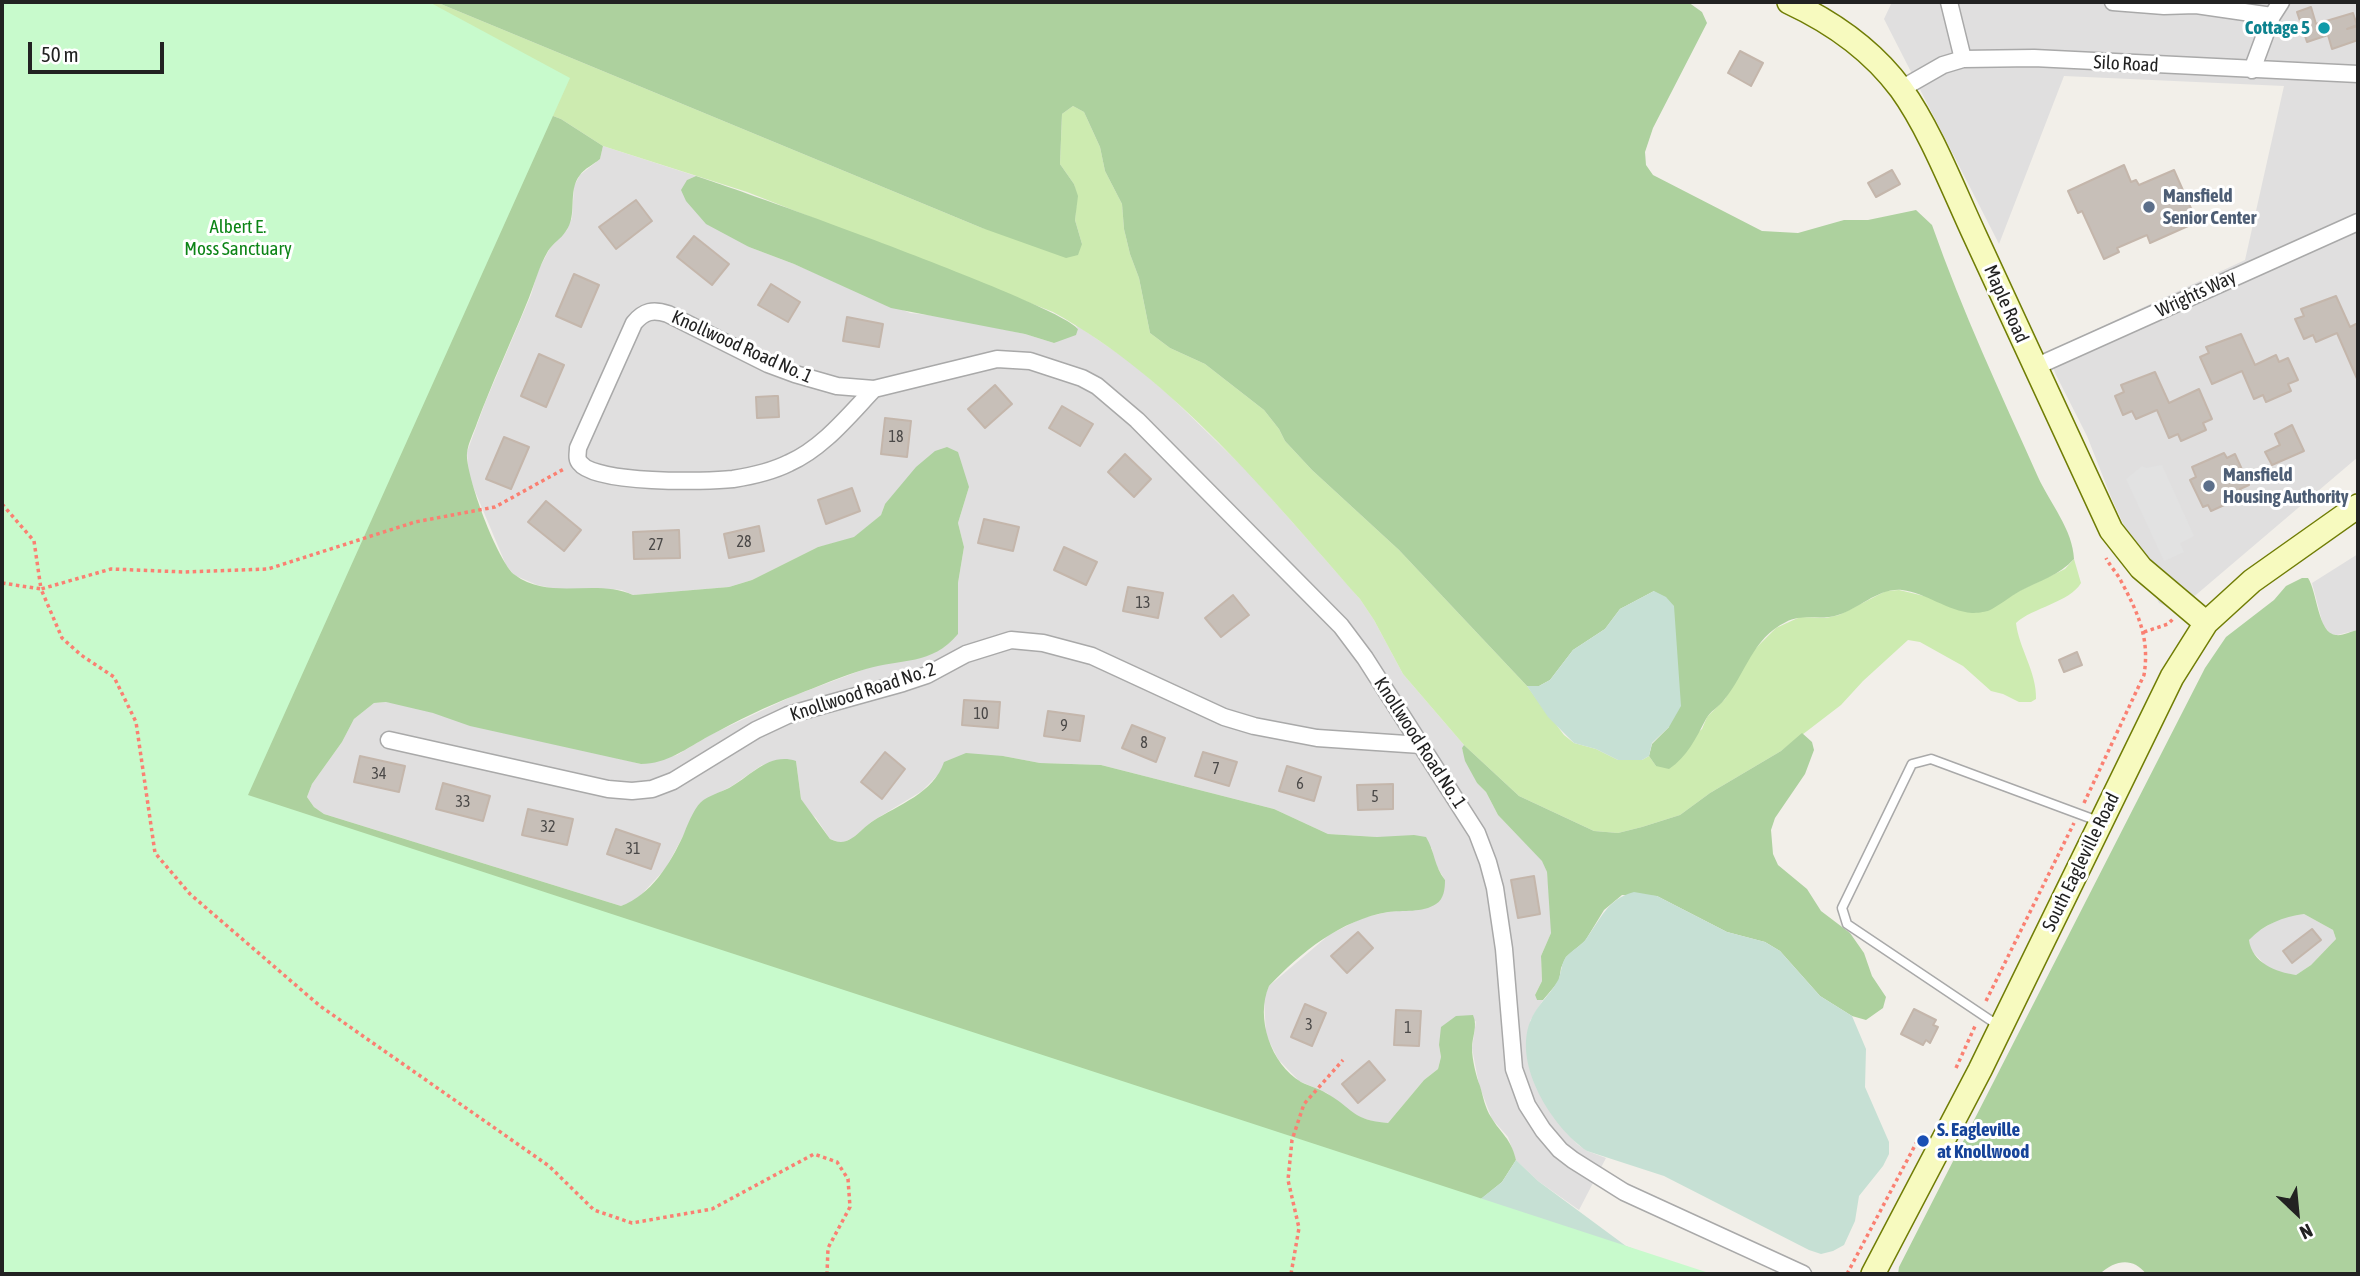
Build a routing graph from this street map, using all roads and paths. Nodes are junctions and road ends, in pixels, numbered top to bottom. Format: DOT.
graph roads {
  1 [pos="1789,2"];
  2 [pos="1949,2"];
  3 [pos="2113,2"];
  4 [pos="2195,3"];
  5 [pos="2276,9"];
  6 [pos="1963,59"];
  7 [pos="2252,70"];
  8 [pos="2358,74"];
  9 [pos="1901,89"];
  10 [pos="2358,222"];
  11 [pos="2035,367"];
  12 [pos="874,389"];
  13 [pos="578,461"];
  14 [pos="2,504"];
  15 [pos="2358,506"];
  16 [pos="2102,550"];
  17 [pos="2,583"];
  18 [pos="41,589"];
  19 [pos="2186,607"];
  20 [pos="2206,623"];
  21 [pos="2144,632"];
  22 [pos="389,740"];
  23 [pos="1421,745"];
  24 [pos="2079,814"];
  25 [pos="2100,822"];
  26 [pos="1980,1013"];
  27 [pos="2001,1027"];
  28 [pos="1343,1060"];
  29 [pos="1955,1071"];
  30 [pos="1923,1131"];
  31 [pos="827,1274"];
  32 [pos="1291,1274"];
  33 [pos="1803,1274"];
  34 [pos="1847,1274"];
  35 [pos="1873,1274"];
  1 -- 9 [label="main road, Maple Road"];
  2 -- 6 [label="street"];
  3 -- 4 [label="street"];
  4 -- 5 [label="street"];
  5 -- 7 [label="street"];
  6 -- 7 [label="street, Silo Road"];
  6 -- 9 [label="street, Silo Road"];
  7 -- 8 [label="street, Silo Road"];
  9 -- 11 [label="main road, Maple Road"];
  10 -- 11 [label="street, Wrights Way"];
  11 -- 19 [label="main road, Maple Road"];
  12 -- 13 [label="street"];
  12 -- 13 [label="street, Knollwood Road No. 1"];
  12 -- 23 [label="street, Knollwood Road No. 1"];
  13 -- 18 [label="path"];
  14 -- 18 [label="path"];
  15 -- 20 [label="main road, South Eagleville Road"];
  16 -- 21 [label="path"];
  17 -- 18 [label="path"];
  18 -- 31 [label="path"];
  19 -- 20 [label="main road, Maple Road"];
  19 -- 21 [label="path"];
  20 -- 25 [label="main road, South Eagleville Road"];
  21 -- 24 [label="path"];
  22 -- 23 [label="street, Knollwood Road No. 2"];
  23 -- 33 [label="street, Knollwood Road No. 1"];
  24 -- 25 [label="lane"];
  24 -- 26 [label="path"];
  24 -- 26 [label="lane"];
  25 -- 27 [label="main road, South Eagleville Road"];
  26 -- 27 [label="lane"];
  26 -- 29 [label="path"];
  27 -- 35 [label="main road, South Eagleville Road"];
  28 -- 32 [label="path"];
  30 -- 34 [label="path"];
}
